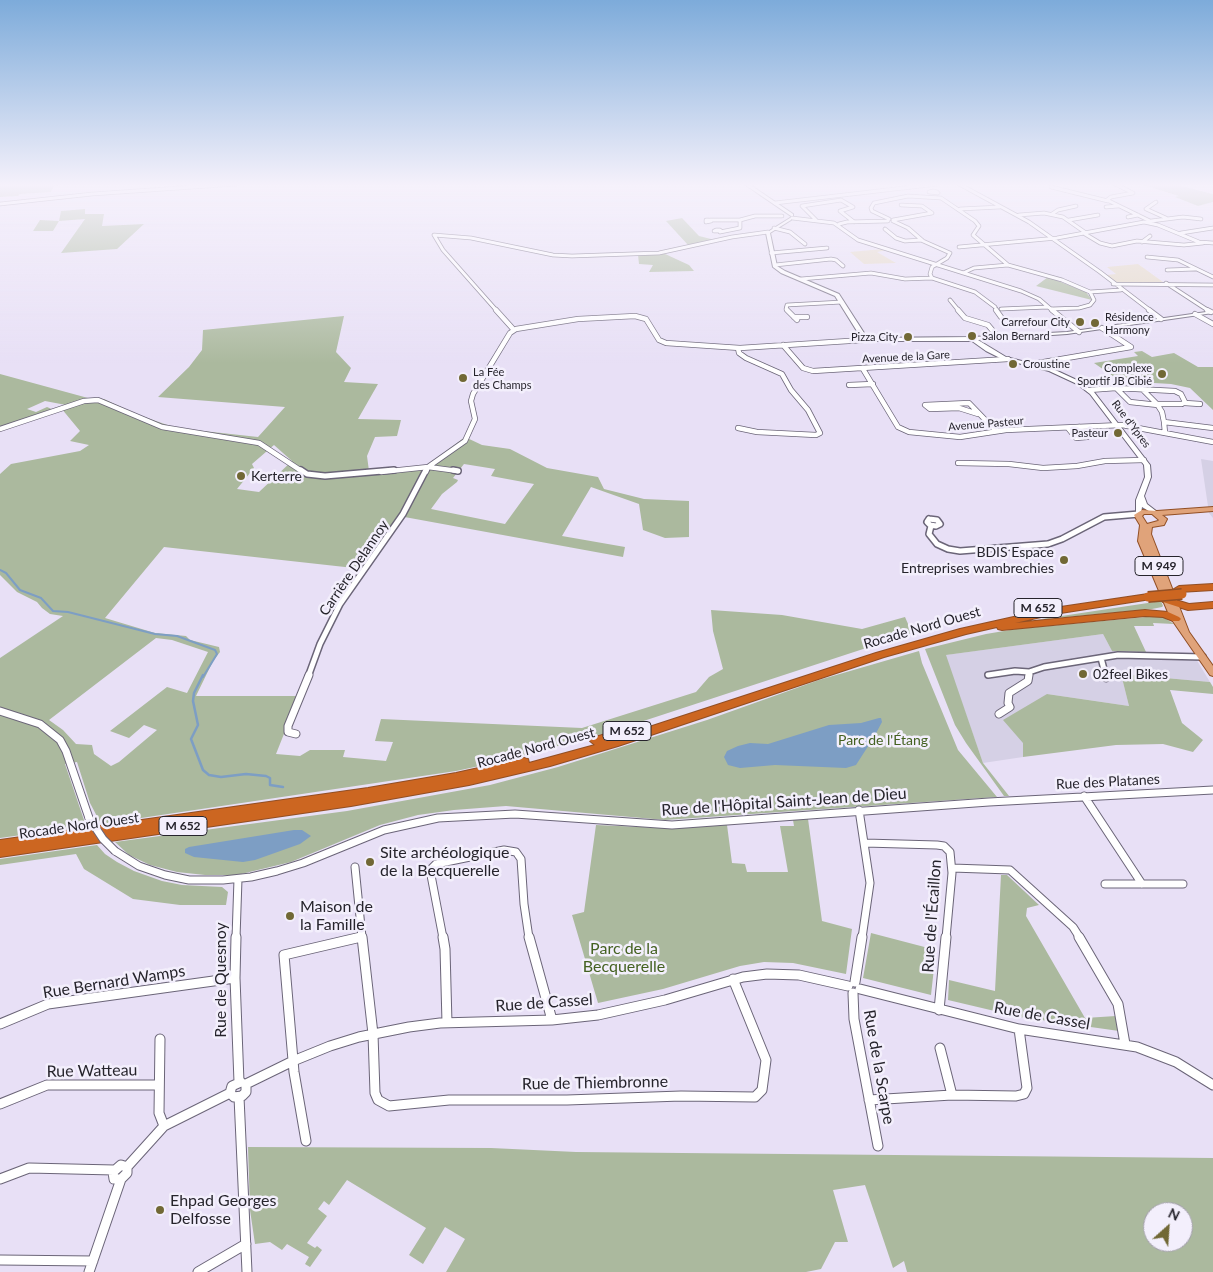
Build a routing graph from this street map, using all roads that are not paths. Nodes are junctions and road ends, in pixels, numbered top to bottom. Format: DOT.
graph roads {
  1 [pos="439,243"];
  2 [pos="495,243"];
  3 [pos="702,243"];
  4 [pos="770,243"];
  5 [pos="869,243"];
  6 [pos="929,243"];
  7 [pos="990,243"];
  8 [pos="1059,243"];
  9 [pos="1105,243"];
  10 [pos="1127,243"];
  11 [pos="1149,243"];
  12 [pos="1201,243"];
  13 [pos="983,244"];
  14 [pos="959,247"];
  15 [pos="827,248"];
  16 [pos="771,252"];
  17 [pos="1147,257"];
  18 [pos="936,264"];
  19 [pos="775,266"];
  20 [pos="843,266"];
  21 [pos="1008,266"];
  22 [pos="1198,269"];
  23 [pos="1167,270"];
  24 [pos="963,273"];
  25 [pos="1213,277"];
  26 [pos="932,278"];
  27 [pos="800,280"];
  28 [pos="1166,283"];
  29 [pos="1113,284"];
  30 [pos="1213,285"];
  31 [pos="1121,290"];
  32 [pos="1090,292"];
  33 [pos="950,300"];
  34 [pos="842,302"];
  35 [pos="995,308"];
  36 [pos="1050,308"];
  37 [pos="1212,312"];
  38 [pos="1195,314"];
  39 [pos="807,317"];
  40 [pos="1001,317"];
  41 [pos="1161,319"];
  42 [pos="1213,324"];
  43 [pos="1102,328"];
  44 [pos="514,330"];
  45 [pos="1079,332"];
  46 [pos="995,337"];
  47 [pos="866,340"];
  48 [pos="974,341"];
  49 [pos="783,345"];
  50 [pos="738,348"];
  51 [pos="1008,359"];
  52 [pos="1032,364"];
  53 [pos="863,369"];
  54 [pos="872,384"];
  55 [pos="849,385"];
  56 [pos="1116,388"];
  57 [pos="1142,389"];
  58 [pos="1089,390"];
  59 [pos="1185,403"];
  60 [pos="1158,404"];
  61 [pos="1200,404"];
  62 [pos="978,414"];
  63 [pos="1164,422"];
  64 [pos="1118,425"];
  65 [pos="1078,427"];
  66 [pos="738,428"];
  67 [pos="1068,428"];
  68 [pos="1213,428"];
  69 [pos="0,429"];
  70 [pos="996,431"];
  71 [pos="1165,433"];
  72 [pos="1213,442"];
  73 [pos="1144,460"];
  74 [pos="958,464"];
  75 [pos="428,467"];
  76 [pos="458,471"];
  77 [pos="1142,494"];
  78 [pos="1213,509"];
  79 [pos="1181,511"];
  80 [pos="1155,513"];
  81 [pos="1140,516"];
  82 [pos="1160,522"];
  83 [pos="931,526"];
  84 [pos="1213,585"];
  85 [pos="1181,592"];
  86 [pos="1213,592"];
  87 [pos="1213,605"];
  88 [pos="1173,609"];
  89 [pos="933,637"];
  90 [pos="907,644"];
  91 [pos="1203,657"];
  92 [pos="1101,658"];
  93 [pos="1029,672"];
  94 [pos="1213,673"];
  95 [pos="988,675"];
  96 [pos="1106,678"];
  97 [pos="0,711"];
  98 [pos="999,714"];
  99 [pos="296,734"];
  100 [pos="1213,790"];
  101 [pos="1084,796"];
  102 [pos="1005,801"];
  103 [pos="859,810"];
  104 [pos="865,842"];
  105 [pos="0,844"];
  106 [pos="0,852"];
  107 [pos="355,867"];
  108 [pos="952,868"];
  109 [pos="238,879"];
  110 [pos="1105,884"];
  111 [pos="1142,884"];
  112 [pos="1182,884"];
  113 [pos="362,937"];
  114 [pos="235,978"];
  115 [pos="733,980"];
  116 [pos="854,988"];
  117 [pos="939,1010"];
  118 [pos="552,1020"];
  119 [pos="447,1023"];
  120 [pos="0,1024"];
  121 [pos="1019,1029"];
  122 [pos="374,1034"];
  123 [pos="160,1039"];
  124 [pos="1125,1044"];
  125 [pos="940,1048"];
  126 [pos="293,1061"];
  127 [pos="242,1083"];
  128 [pos="159,1085"];
  129 [pos="1213,1085"];
  130 [pos="230,1093"];
  131 [pos="952,1095"];
  132 [pos="239,1097"];
  133 [pos="869,1100"];
  134 [pos="0,1104"];
  135 [pos="164,1126"];
  136 [pos="306,1141"];
  137 [pos="878,1146"];
  138 [pos="127,1167"];
  139 [pos="114,1170"];
  140 [pos="0,1179"];
  141 [pos="121,1179"];
  142 [pos="246,1244"];
  143 [pos="0,1260"];
  144 [pos="93,1261"];
  145 [pos="89,1272"];
  146 [pos="198,1272"];
  147 [pos="247,1272"];
  1 -- 44 [label="street"];
  2 -- 3 [label="street"];
  4 -- 16 [label="main road"];
  5 -- 18 [label="street"];
  6 -- 18 [label="street"];
  7 -- 13 [label="street"];
  8 -- 29 [label="street"];
  9 -- 10 [label="street"];
  11 -- 12 [label="street"];
  13 -- 14 [label="street"];
  13 -- 21 [label="street"];
  15 -- 16 [label="street"];
  16 -- 19 [label="main road"];
  17 -- 22 [label="street"];
  18 -- 24 [label="street"];
  18 -- 26 [label="street"];
  19 -- 20 [label="street"];
  19 -- 27 [label="main road"];
  21 -- 24 [label="street"];
  21 -- 32 [label="street"];
  22 -- 23 [label="street"];
  22 -- 25 [label="street"];
  24 -- 36 [label="street"];
  26 -- 27 [label="street"];
  26 -- 35 [label="street"];
  27 -- 34 [label="main road"];
  28 -- 29 [label="street"];
  28 -- 30 [label="street"];
  28 -- 37 [label="street"];
  29 -- 31 [label="street"];
  31 -- 32 [label="street"];
  31 -- 41 [label="street"];
  32 -- 36 [label="street"];
  33 -- 46 [label="street"];
  34 -- 39 [label="street"];
  34 -- 47 [label="main road"];
  35 -- 36 [label="street"];
  35 -- 40 [label="street"];
  36 -- 45 [label="street"];
  37 -- 38 [label="main road"];
  38 -- 41 [label="main road"];
  38 -- 42 [label="street"];
  41 -- 43 [label="main road"];
  43 -- 45 [label="main road"];
  43 -- 52 [label="street"];
  44 -- 50 [label="street"];
  44 -- 75 [label="street"];
  45 -- 46 [label="main road"];
  46 -- 48 [label="main road"];
  47 -- 48 [label="main road, Rue d'Ypres"];
  47 -- 49 [label="street"];
  48 -- 51 [label="main road, Rue d'Ypres"];
  49 -- 50 [label="street"];
  49 -- 53 [label="street, Avenue de la Gare"];
  50 -- 66 [label="street"];
  51 -- 52 [label="main road, Rue d'Ypres"];
  51 -- 53 [label="street, Avenue de la Gare"];
  52 -- 58 [label="main road, Rue d'Ypres"];
  53 -- 54 [label="street, Avenue Pasteur"];
  54 -- 55 [label="street"];
  54 -- 70 [label="street, Avenue Pasteur"];
  56 -- 57 [label="street"];
  56 -- 58 [label="street"];
  56 -- 60 [label="street"];
  57 -- 59 [label="street"];
  57 -- 60 [label="street"];
  58 -- 64 [label="main road, Rue d'Ypres"];
  59 -- 60 [label="street"];
  59 -- 61 [label="street"];
  60 -- 63 [label="street"];
  62 -- 62 [label="street"];
  62 -- 70 [label="street"];
  63 -- 68 [label="street"];
  63 -- 71 [label="street"];
  64 -- 65 [label="street, Avenue Pasteur"];
  64 -- 71 [label="street, Avenue Pasteur"];
  64 -- 73 [label="main road, Rue d'Ypres"];
  65 -- 67 [label="street, Avenue Pasteur"];
  65 -- 67 [label="street, Avenue Pasteur"];
  67 -- 70 [label="street, Avenue Pasteur"];
  69 -- 75 [label="street"];
  71 -- 72 [label="street, Avenue Pasteur"];
  73 -- 74 [label="street"];
  73 -- 77 [label="main road, Rue d'Ypres / M 949"];
  75 -- 76 [label="street"];
  75 -- 99 [label="street, Carrière Delannoy"];
  77 -- 80 [label="main road"];
  77 -- 81 [label="main road, Rue d'Ypres / M 949"];
  78 -- 79 [label="main road"];
  79 -- 80 [label="main road"];
  79 -- 82 [label="main road"];
  80 -- 81 [label="main road"];
  80 -- 82 [label="main road"];
  81 -- 82 [label="main road"];
  81 -- 83 [label="street"];
  81 -- 88 [label="main road, Rue d'Ypres / M 949"];
  82 -- 88 [label="main road, Rue d'Ypres / M 949"];
  84 -- 85 [label="highway, Rocade Nord Ouest / M 652"];
  85 -- 86 [label="highway, Rocade Nord Ouest / M 652"];
  85 -- 89 [label="highway, Rocade Nord Ouest / M 652, bridge"];
  87 -- 88 [label="highway"];
  88 -- 89 [label="highway"];
  88 -- 91 [label="main road, Rue d'Ypres / M 949"];
  89 -- 90 [label="highway, Rocade Nord Ouest / M 652"];
  90 -- 105 [label="highway, Rocade Nord Ouest / M 652"];
  90 -- 106 [label="highway, Rocade Nord Ouest / M 652"];
  91 -- 92 [label="street"];
  91 -- 94 [label="main road, Rue d'Ypres / M 949"];
  92 -- 93 [label="street"];
  92 -- 96 [label="street"];
  93 -- 95 [label="street"];
  93 -- 98 [label="street"];
  97 -- 109 [label="street, Rue de l'Hôpital Saint-Jean de Dieu, bridge"];
  100 -- 101 [label="street, Rue des Platanes"];
  101 -- 102 [label="street, Rue des Platanes"];
  101 -- 111 [label="street"];
  102 -- 103 [label="street, Rue de l'Hôpital Saint-Jean de Dieu"];
  103 -- 104 [label="street, Rue de la Scarpe"];
  103 -- 109 [label="street, Rue de l'Hôpital Saint-Jean de Dieu"];
  104 -- 108 [label="street, Rue de l'Écaillon"];
  104 -- 116 [label="street, Rue de la Scarpe"];
  107 -- 113 [label="street, Rue de Thiembronne"];
  108 -- 117 [label="street, Rue de l'Écaillon"];
  108 -- 124 [label="street"];
  109 -- 114 [label="street, Rue de Quesnoy"];
  110 -- 111 [label="street"];
  111 -- 112 [label="street"];
  113 -- 122 [label="street, Rue de Thiembronne"];
  113 -- 126 [label="street"];
  114 -- 120 [label="street, Rue Bernard Wamps"];
  114 -- 127 [label="street, Rue de Quesnoy"];
  115 -- 116 [label="street, Rue de Cassel"];
  115 -- 118 [label="street, Rue de Cassel"];
  115 -- 122 [label="street, Rue de Thiembronne"];
  116 -- 117 [label="street, Rue de Cassel"];
  116 -- 133 [label="street, Rue de la Scarpe"];
  117 -- 121 [label="street, Rue de Cassel"];
  118 -- 119 [label="street, Rue de Cassel"];
  118 -- 119 [label="street"];
  119 -- 122 [label="street, Rue de Cassel"];
  121 -- 124 [label="street, Rue de Cassel"];
  121 -- 131 [label="street"];
  122 -- 126 [label="street, Rue de Cassel"];
  123 -- 128 [label="street"];
  124 -- 129 [label="street, Rue de Cassel"];
  125 -- 131 [label="street"];
  126 -- 127 [label="street, Rue de Cassel"];
  126 -- 136 [label="street"];
  127 -- 130 [label="street"];
  127 -- 132 [label="street"];
  128 -- 134 [label="street, Rue Watteau"];
  128 -- 135 [label="street"];
  130 -- 132 [label="street"];
  130 -- 135 [label="street"];
  131 -- 133 [label="street"];
  132 -- 142 [label="street"];
  133 -- 137 [label="street, Rue de la Scarpe"];
  135 -- 138 [label="street"];
  138 -- 139 [label="street"];
  138 -- 141 [label="street"];
  139 -- 140 [label="street"];
  139 -- 141 [label="street"];
  141 -- 144 [label="street"];
  142 -- 146 [label="street"];
  142 -- 147 [label="street"];
  143 -- 144 [label="street"];
  144 -- 145 [label="street"];
}
